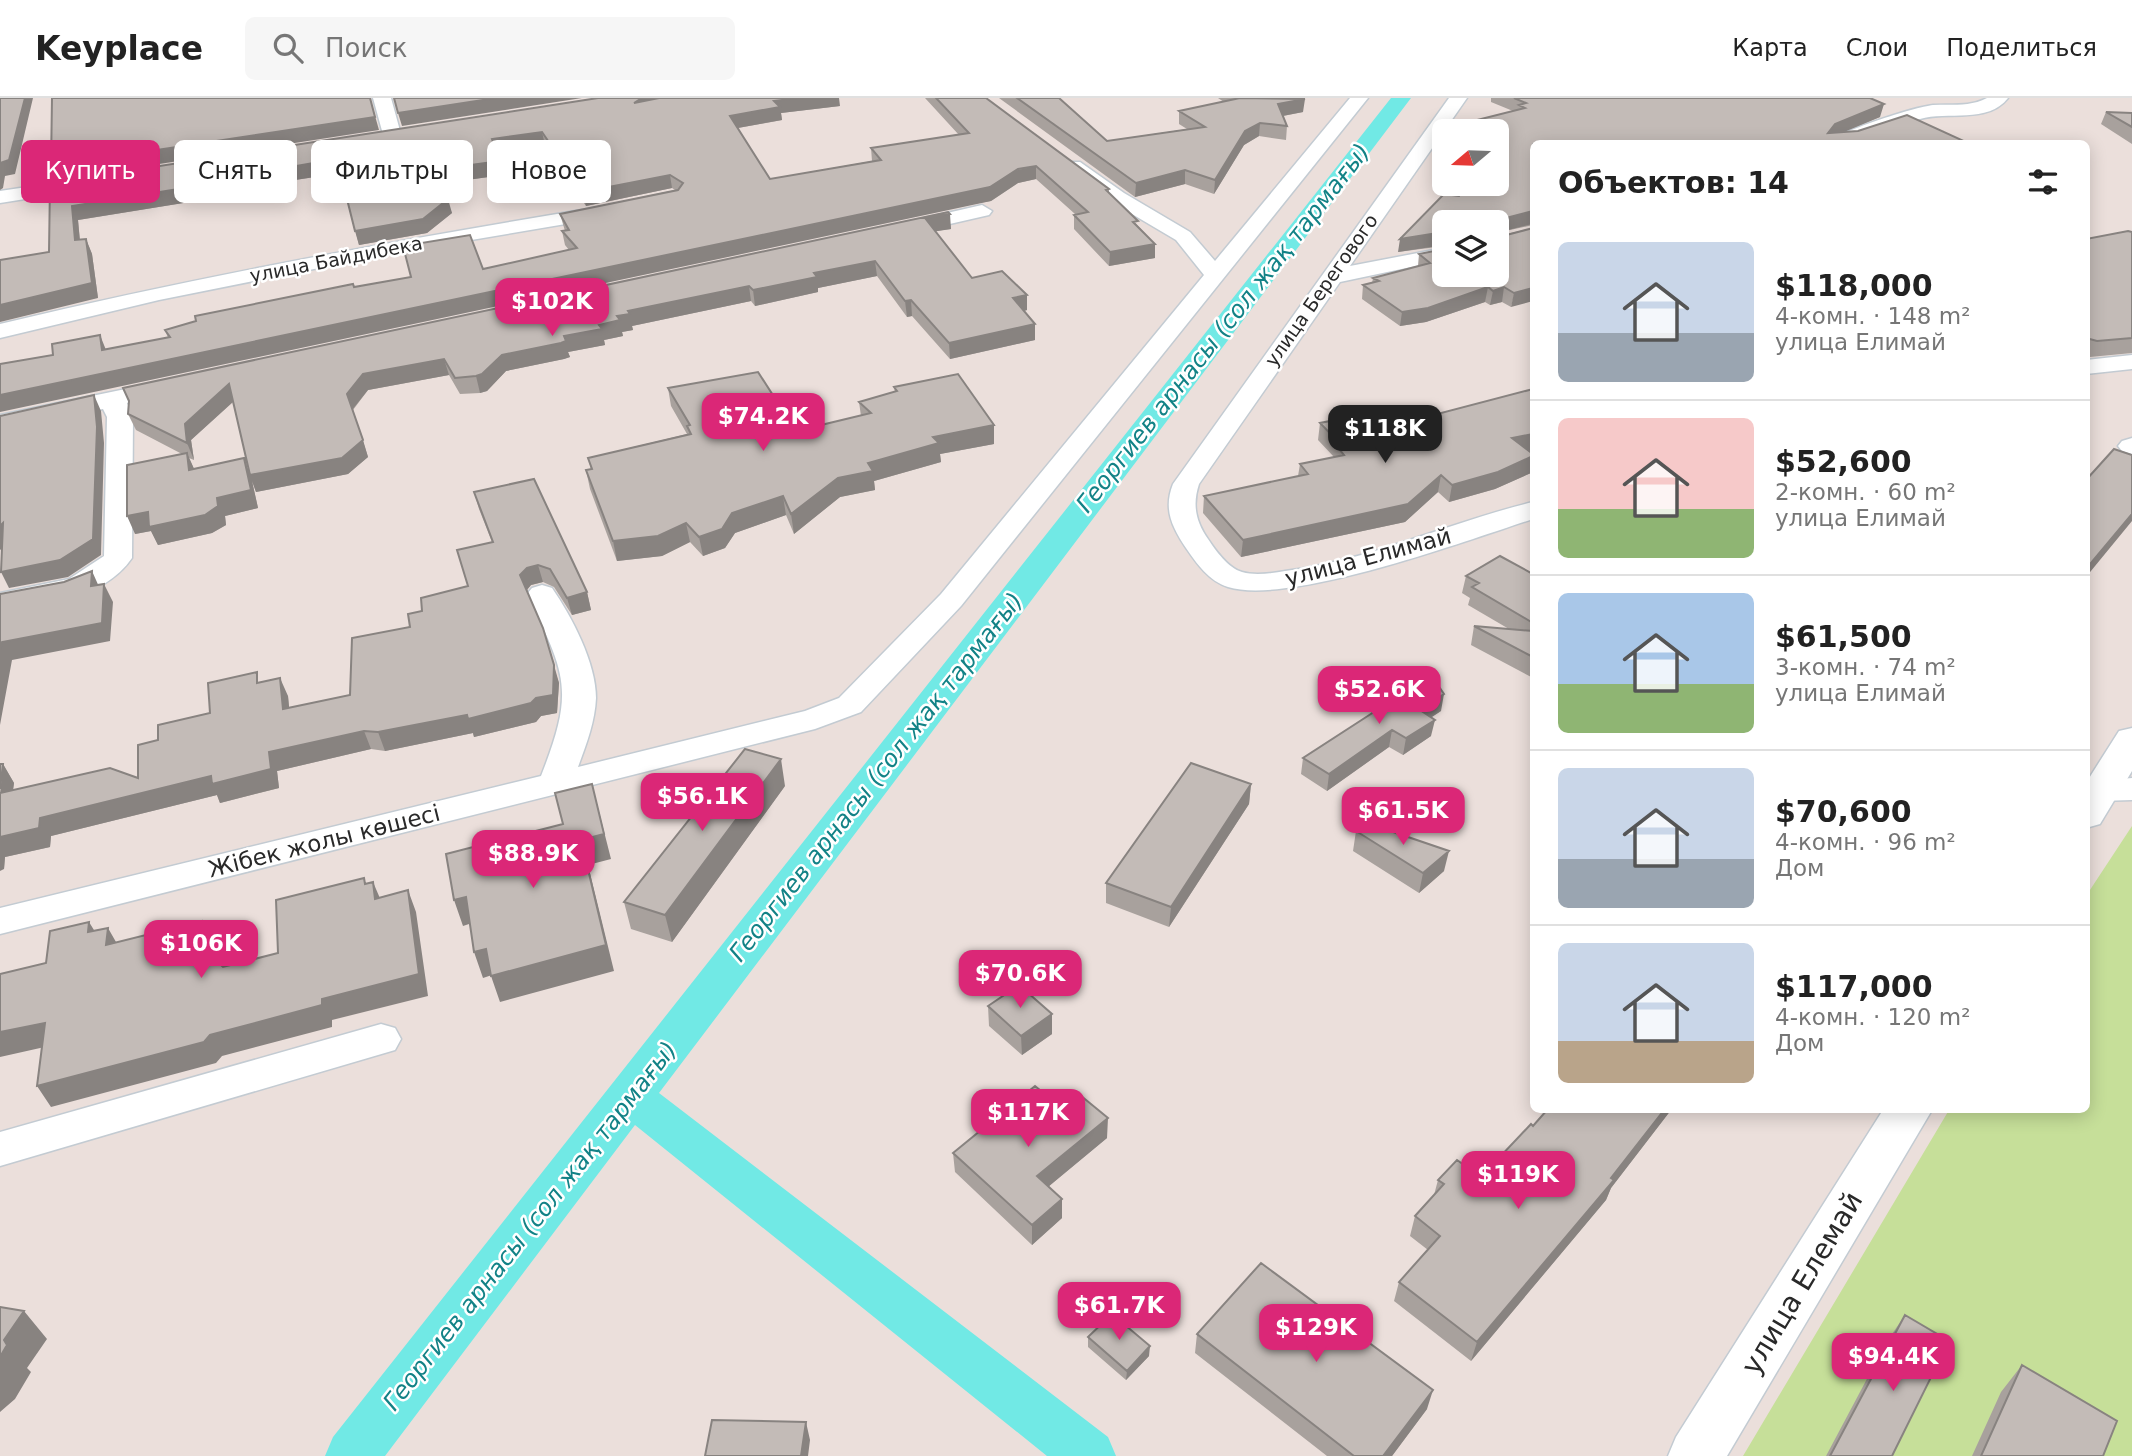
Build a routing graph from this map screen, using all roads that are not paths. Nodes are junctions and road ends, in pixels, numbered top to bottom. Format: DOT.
graph roads {
  1 [pos="382,98"];
  2 [pos="1359,98"];
  3 [pos="1458,98"];
  4 [pos="1998,98"];
  5 [pos="393,138"];
  6 [pos="1846,140"];
  7 [pos="1053,150"];
  8 [pos="21,194"];
  9 [pos="0,197"];
  10 [pos="621,209"];
  11 [pos="982,211"];
  12 [pos="886,232"];
  13 [pos="1432,256"];
  14 [pos="1216,276"];
  15 [pos="1335,276"];
  16 [pos="0,331"];
  17 [pos="2132,362"];
  18 [pos="2090,367"];
  19 [pos="195,382"];
  20 [pos="106,400"];
  21 [pos="0,423"];
  22 [pos="1186,484"];
  23 [pos="1530,511"];
  24 [pos="542,594"];
  25 [pos="0,602"];
  26 [pos="2132,740"];
  27 [pos="554,785"];
  28 [pos="2106,798"];
  29 [pos="0,921"];
  30 [pos="381,1039"];
  31 [pos="1906,1113"];
  32 [pos="0,1149"];
  33 [pos="1696,1456"];
  1 -- 5 [label="street"];
  2 -- 14 [label="street"];
  3 -- 15 [label="street, улица Берегового"];
  4 -- 6 [label="street"];
  7 -- 14 [label="street"];
  8 -- 9 [label="street"];
  10 -- 16 [label="street, улица Байдибека"];
  11 -- 12 [label="street"];
  13 -- 15 [label="street"];
  14 -- 27 [label="street, Жібек жолы көшесі"];
  15 -- 22 [label="street, улица Берегового"];
  17 -- 18 [label="street"];
  19 -- 20 [label="street"];
  20 -- 21 [label="street"];
  20 -- 25 [label="street"];
  22 -- 23 [label="street, улица Елимай"];
  24 -- 27 [label="street"];
  26 -- 28 [label="street"];
  27 -- 29 [label="street, Жібек жолы көшесі"];
  30 -- 32 [label="street"];
  31 -- 33 [label="street, улица Елемай"];
}
